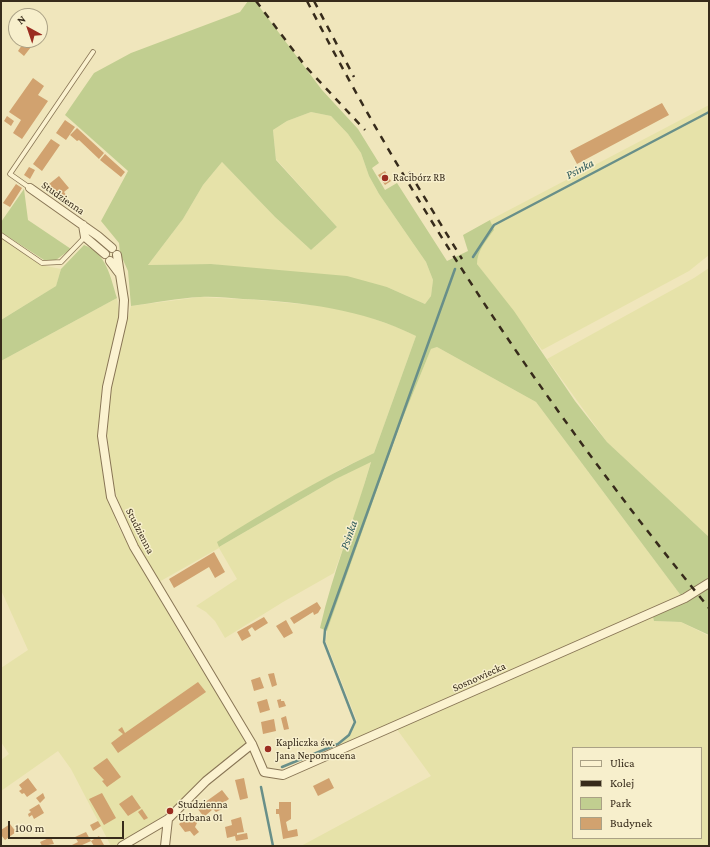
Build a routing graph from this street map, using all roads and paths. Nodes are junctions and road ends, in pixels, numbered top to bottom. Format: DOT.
graph roads {
  1 [pos="93,52"];
  2 [pos="30,188"];
  3 [pos="83,225"];
  4 [pos="1,235"];
  5 [pos="85,237"];
  6 [pos="119,272"];
  7 [pos="709,583"];
  8 [pos="252,744"];
  9 [pos="264,772"];
  10 [pos="168,819"];
  11 [pos="122,846"];
  12 [pos="165,846"];
  1 -- 2 [label="lane"];
  2 -- 3 [label="street, Studzienna"];
  3 -- 5 [label="street, Studzienna"];
  3 -- 6 [label="street, Studzienna"];
  4 -- 5 [label="lane"];
  5 -- 6 [label="street, Studzienna"];
  6 -- 8 [label="street, Studzienna"];
  7 -- 9 [label="street, Sosnowiecka"];
  8 -- 9 [label="street, Studzienna"];
  8 -- 10 [label="street"];
  10 -- 11 [label="street"];
  10 -- 12 [label="street"];
}
